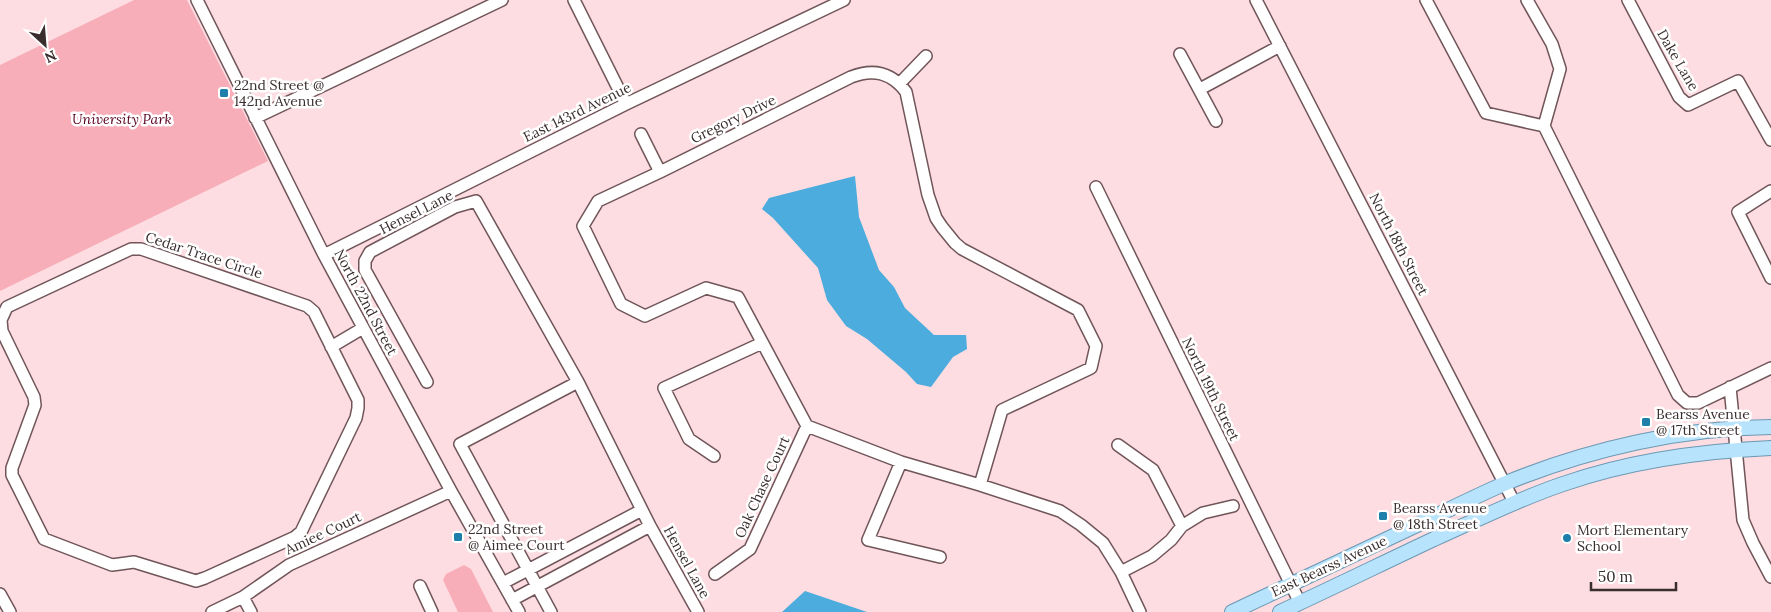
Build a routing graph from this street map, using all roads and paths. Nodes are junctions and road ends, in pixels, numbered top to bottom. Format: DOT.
graph roads {
  1 [pos="197,0"];
  2 [pos="502,0"];
  3 [pos="574,0"];
  4 [pos="844,0"];
  5 [pos="1256,0"];
  6 [pos="1426,0"];
  7 [pos="1527,0"];
  8 [pos="1628,0"];
  9 [pos="1280,46"];
  10 [pos="1180,54"];
  11 [pos="926,56"];
  12 [pos="900,84"];
  13 [pos="1200,88"];
  14 [pos="626,104"];
  15 [pos="255,118"];
  16 [pos="1216,121"];
  17 [pos="1544,126"];
  18 [pos="641,134"];
  19 [pos="1771,140"];
  20 [pos="660,172"];
  21 [pos="466,184"];
  22 [pos="1096,188"];
  23 [pos="1771,191"];
  24 [pos="476,201"];
  25 [pos="324,255"];
  26 [pos="1771,278"];
  27 [pos="363,328"];
  28 [pos="762,343"];
  29 [pos="331,347"];
  30 [pos="1771,368"];
  31 [pos="427,382"];
  32 [pos="578,382"];
  33 [pos="1730,387"];
  34 [pos="807,426"];
  35 [pos="1771,427"];
  36 [pos="1734,428"];
  37 [pos="1118,445"];
  38 [pos="1771,448"];
  39 [pos="1736,449"];
  40 [pos="1598,452"];
  41 [pos="714,456"];
  42 [pos="901,462"];
  43 [pos="1601,473"];
  44 [pos="1505,484"];
  45 [pos="980,485"];
  46 [pos="450,490"];
  47 [pos="1514,502"];
  48 [pos="1233,506"];
  49 [pos="642,510"];
  50 [pos="650,526"];
  51 [pos="1182,526"];
  52 [pos="1349,556"];
  53 [pos="940,557"];
  54 [pos="528,569"];
  55 [pos="1121,572"];
  56 [pos="714,574"];
  57 [pos="1358,575"];
  58 [pos="1771,577"];
  59 [pos="503,583"];
  60 [pos="1290,584"];
  61 [pos="420,586"];
  62 [pos="537,588"];
  63 [pos="0,594"];
  64 [pos="244,597"];
  65 [pos="1300,603"];
  66 [pos="516,609"];
  67 [pos="10,612"];
  68 [pos="212,612"];
  69 [pos="251,612"];
  70 [pos="432,612"];
  71 [pos="551,612"];
  72 [pos="698,612"];
  73 [pos="1140,612"];
  74 [pos="1232,612"];
  75 [pos="1280,612"];
  1 -- 15 [label="street, North 22nd Street"];
  2 -- 15 [label="street"];
  3 -- 14 [label="street"];
  4 -- 14 [label="street, East 143rd Avenue"];
  5 -- 9 [label="street, North 18th Street"];
  6 -- 17 [label="street"];
  7 -- 17 [label="street"];
  8 -- 19 [label="street, Dake Lane"];
  9 -- 13 [label="street"];
  9 -- 44 [label="street, North 18th Street"];
  10 -- 13 [label="street"];
  11 -- 12 [label="street"];
  12 -- 20 [label="street, Gregory Drive"];
  12 -- 45 [label="street"];
  13 -- 16 [label="street"];
  14 -- 21 [label="street, East 143rd Avenue"];
  15 -- 25 [label="street, North 22nd Street"];
  17 -- 33 [label="street"];
  18 -- 20 [label="street"];
  20 -- 28 [label="street, Gregory Drive"];
  21 -- 24 [label="street"];
  21 -- 25 [label="street, East 143rd Avenue"];
  22 -- 60 [label="street, North 19th Street"];
  23 -- 26 [label="street"];
  24 -- 31 [label="street, Hensel Lane"];
  24 -- 32 [label="street, Hensel Lane"];
  25 -- 27 [label="street, North 22nd Street"];
  27 -- 29 [label="street"];
  27 -- 46 [label="street, North 22nd Street"];
  28 -- 34 [label="street, Gregory Drive"];
  28 -- 41 [label="street"];
  29 -- 29 [label="street, Cedar Trace Circle"];
  30 -- 33 [label="street"];
  32 -- 49 [label="street, Hensel Lane"];
  32 -- 54 [label="street"];
  33 -- 36 [label="street"];
  34 -- 42 [label="street"];
  34 -- 56 [label="street, Oak Chase Court"];
  35 -- 36 [label="main road, East Bearss Avenue"];
  36 -- 39 [label="street"];
  36 -- 40 [label="main road, East Bearss Avenue"];
  37 -- 51 [label="street"];
  38 -- 39 [label="main road, East Bearss Avenue"];
  39 -- 43 [label="main road, East Bearss Avenue"];
  39 -- 58 [label="street"];
  40 -- 43 [label="main road"];
  40 -- 44 [label="main road, East Bearss Avenue"];
  42 -- 45 [label="street"];
  42 -- 53 [label="street"];
  43 -- 47 [label="main road, East Bearss Avenue"];
  44 -- 47 [label="street, North 18th Street"];
  44 -- 52 [label="main road, East Bearss Avenue"];
  45 -- 55 [label="street"];
  46 -- 59 [label="street, North 22nd Street"];
  46 -- 64 [label="street, Amiee Court"];
  47 -- 57 [label="main road, East Bearss Avenue"];
  48 -- 51 [label="street"];
  49 -- 50 [label="street, Hensel Lane"];
  49 -- 54 [label="street"];
  50 -- 62 [label="street, Hensel Lane"];
  50 -- 72 [label="street, Hensel Lane"];
  51 -- 55 [label="street"];
  52 -- 57 [label="main road"];
  52 -- 60 [label="main road, East Bearss Avenue"];
  54 -- 59 [label="street"];
  54 -- 62 [label="street"];
  55 -- 73 [label="street"];
  57 -- 65 [label="main road, East Bearss Avenue"];
  59 -- 66 [label="street, North 22nd Street"];
  60 -- 65 [label="street, North 19th Street"];
  60 -- 74 [label="main road, East Bearss Avenue"];
  61 -- 70 [label="street"];
  62 -- 66 [label="street, Hensel Lane"];
  62 -- 71 [label="street"];
  63 -- 67 [label="street"];
  64 -- 68 [label="street, Amiee Court"];
  64 -- 69 [label="street"];
  65 -- 75 [label="main road, East Bearss Avenue"];
}
